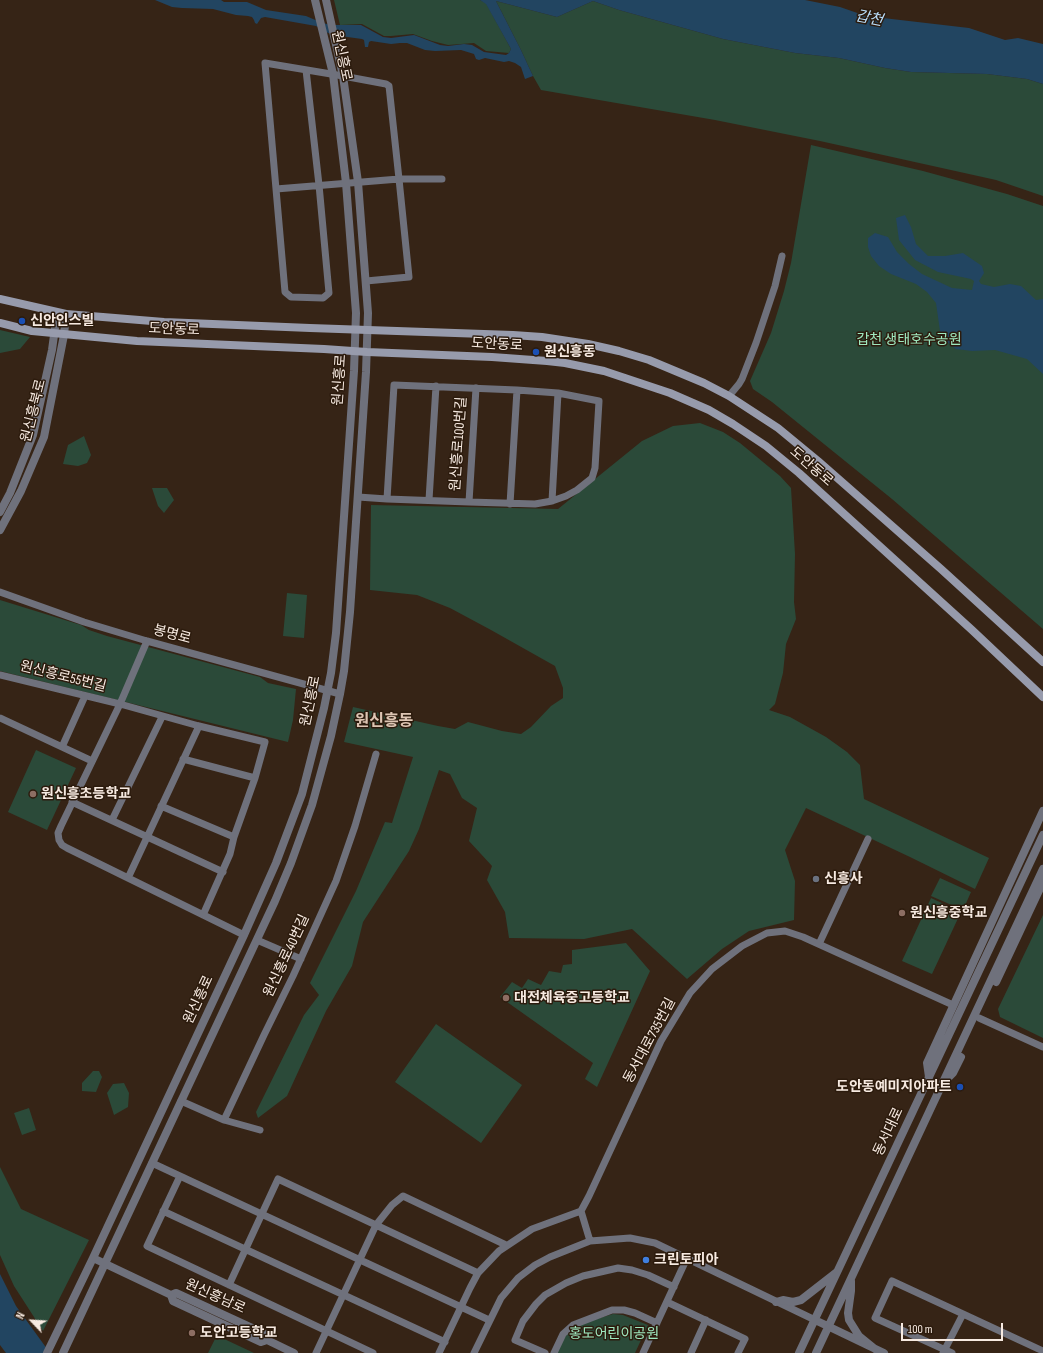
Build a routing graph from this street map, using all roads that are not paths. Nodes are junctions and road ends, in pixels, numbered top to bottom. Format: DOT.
graph roads {
  1 [pos="315,0"];
  2 [pos="326,0"];
  3 [pos="306,70"];
  4 [pos="333,74"];
  5 [pos="343,76"];
  6 [pos="400,179"];
  7 [pos="442,179"];
  8 [pos="358,182"];
  9 [pos="346,183"];
  10 [pos="319,185"];
  11 [pos="276,189"];
  12 [pos="782,256"];
  13 [pos="366,281"];
  14 [pos="0,299"];
  15 [pos="57,313"];
  16 [pos="66,314"];
  17 [pos="0,323"];
  18 [pos="356,330"];
  19 [pos="368,330"];
  20 [pos="55,333"];
  21 [pos="64,335"];
  22 [pos="355,352"];
  23 [pos="367,352"];
  24 [pos="436,386"];
  25 [pos="476,388"];
  26 [pos="517,390"];
  27 [pos="558,394"];
  28 [pos="729,396"];
  29 [pos="358,496"];
  30 [pos="387,499"];
  31 [pos="429,500"];
  32 [pos="552,501"];
  33 [pos="469,502"];
  34 [pos="510,504"];
  35 [pos="0,512"];
  36 [pos="0,530"];
  37 [pos="0,592"];
  38 [pos="147,641"];
  39 [pos="1041,659"];
  40 [pos="0,675"];
  41 [pos="327,690"];
  42 [pos="340,694"];
  43 [pos="85,696"];
  44 [pos="1043,697"];
  45 [pos="120,704"];
  46 [pos="162,716"];
  47 [pos="0,718"];
  48 [pos="199,726"];
  49 [pos="62,747"];
  50 [pos="376,754"];
  51 [pos="183,760"];
  52 [pos="92,761"];
  53 [pos="255,778"];
  54 [pos="72,802"];
  55 [pos="161,806"];
  56 [pos="1043,810"];
  57 [pos="112,820"];
  58 [pos="1043,835"];
  59 [pos="147,836"];
  60 [pos="234,836"];
  61 [pos="868,839"];
  62 [pos="1043,869"];
  63 [pos="223,872"];
  64 [pos="128,878"];
  65 [pos="1043,882"];
  66 [pos="203,915"];
  67 [pos="244,935"];
  68 [pos="257,940"];
  69 [pos="819,944"];
  70 [pos="301,960"];
  71 [pos="953,1005"];
  72 [pos="979,1018"];
  73 [pos="1043,1047"];
  74 [pos="929,1077"];
  75 [pos="942,1084"];
  76 [pos="181,1101"];
  77 [pos="224,1120"];
  78 [pos="260,1130"];
  79 [pos="152,1162"];
  80 [pos="180,1176"];
  81 [pos="163,1211"];
  82 [pos="581,1211"];
  83 [pos="262,1214"];
  84 [pos="376,1225"];
  85 [pos="590,1241"];
  86 [pos="506,1245"];
  87 [pos="245,1249"];
  88 [pos="93,1258"];
  89 [pos="687,1258"];
  90 [pos="360,1259"];
  91 [pos="105,1264"];
  92 [pos="838,1271"];
  93 [pos="478,1273"];
  94 [pos="851,1278"];
  95 [pos="229,1285"];
  96 [pos="674,1287"];
  97 [pos="343,1295"];
  98 [pos="667,1302"];
  99 [pos="776,1302"];
  100 [pos="461,1307"];
  101 [pos="963,1314"];
  102 [pos="489,1320"];
  103 [pos="706,1320"];
  104 [pos="815,1320"];
  105 [pos="657,1324"];
  106 [pos="829,1327"];
  107 [pos="326,1331"];
  108 [pos="444,1342"];
  109 [pos="875,1349"];
  110 [pos="1033,1350"];
  111 [pos="1043,1351"];
  112 [pos="947,1352"];
  113 [pos="47,1353"];
  114 [pos="63,1353"];
  115 [pos="294,1353"];
  116 [pos="316,1353"];
  117 [pos="372,1353"];
  118 [pos="439,1353"];
  119 [pos="474,1353"];
  120 [pos="545,1353"];
  121 [pos="554,1353"];
  122 [pos="643,1353"];
  123 [pos="690,1353"];
  124 [pos="738,1353"];
  125 [pos="799,1353"];
  126 [pos="816,1353"];
  127 [pos="884,1353"];
  1 -- 4 [label="street, 원신흥로"];
  2 -- 5 [label="street, 원신흥로"];
  3 -- 4 [label="street"];
  3 -- 10 [label="street"];
  3 -- 11 [label="street"];
  4 -- 5 [label="street"];
  4 -- 9 [label="street, 원신흥로"];
  5 -- 6 [label="street"];
  5 -- 8 [label="street, 원신흥로"];
  6 -- 7 [label="street"];
  6 -- 8 [label="street"];
  6 -- 13 [label="street"];
  8 -- 9 [label="street"];
  8 -- 13 [label="street, 원신흥로"];
  9 -- 10 [label="street"];
  9 -- 18 [label="street, 원신흥로"];
  10 -- 11 [label="street"];
  10 -- 11 [label="street"];
  12 -- 28 [label="street"];
  13 -- 19 [label="street, 원신흥로"];
  14 -- 15 [label="main road, 도안동로"];
  15 -- 16 [label="main road, 도안동로"];
  15 -- 20 [label="street, 원신흥북로"];
  16 -- 18 [label="main road, 도안동로"];
  16 -- 21 [label="street, 원신흥북로"];
  17 -- 20 [label="main road, 도안동로"];
  18 -- 19 [label="main road, 도안동로"];
  18 -- 22 [label="street, 원신흥로"];
  19 -- 23 [label="street, 원신흥로"];
  19 -- 28 [label="main road, 도안동로"];
  20 -- 21 [label="main road, 도안동로"];
  20 -- 35 [label="street, 원신흥북로"];
  21 -- 22 [label="main road, 도안동로"];
  21 -- 36 [label="street, 원신흥북로"];
  22 -- 23 [label="main road, 도안동로"];
  22 -- 41 [label="street, 원신흥로"];
  23 -- 29 [label="street, 원신흥로"];
  23 -- 44 [label="main road, 도안동로"];
  24 -- 25 [label="street"];
  24 -- 30 [label="street"];
  24 -- 31 [label="street, 원신흥로100번길"];
  25 -- 26 [label="street"];
  25 -- 33 [label="street, 원신흥로100번길"];
  26 -- 27 [label="street"];
  26 -- 34 [label="street"];
  27 -- 32 [label="street"];
  27 -- 32 [label="street, 원신흥로100번길"];
  28 -- 39 [label="main road, 도안동로"];
  29 -- 30 [label="street, 원신흥로100번길"];
  29 -- 42 [label="street, 원신흥로"];
  30 -- 31 [label="street, 원신흥로100번길"];
  31 -- 33 [label="street, 원신흥로100번길"];
  32 -- 34 [label="street, 원신흥로100번길"];
  33 -- 34 [label="street, 원신흥로100번길"];
  37 -- 38 [label="street, 봉명로"];
  38 -- 41 [label="street, 봉명로"];
  38 -- 45 [label="street, 원신흥로55번길"];
  40 -- 43 [label="street, 원신흥로55번길"];
  41 -- 42 [label="street, 봉명로"];
  41 -- 67 [label="street, 원신흥로"];
  42 -- 68 [label="street, 원신흥로"];
  43 -- 45 [label="street, 원신흥로55번길"];
  43 -- 49 [label="street"];
  45 -- 46 [label="street, 원신흥로55번길"];
  45 -- 52 [label="street, 원신흥로55번길"];
  46 -- 48 [label="street, 원신흥로55번길"];
  46 -- 57 [label="street"];
  47 -- 49 [label="street"];
  48 -- 51 [label="street"];
  48 -- 53 [label="street, 원신흥로55번길"];
  49 -- 52 [label="street"];
  50 -- 70 [label="street, 원신흥로40번길"];
  51 -- 53 [label="street"];
  51 -- 55 [label="street"];
  52 -- 54 [label="street, 원신흥로55번길"];
  53 -- 60 [label="street, 원신흥로55번길"];
  54 -- 57 [label="street"];
  54 -- 64 [label="street, 원신흥로55번길"];
  55 -- 59 [label="street"];
  55 -- 60 [label="street"];
  56 -- 71 [label="street"];
  57 -- 59 [label="street"];
  58 -- 74 [label="street, 동서대로"];
  59 -- 63 [label="street"];
  59 -- 64 [label="street"];
  60 -- 63 [label="street, 원신흥로55번길"];
  61 -- 69 [label="street"];
  62 -- 75 [label="street, 동서대로"];
  63 -- 66 [label="street, 원신흥로55번길"];
  64 -- 66 [label="street, 원신흥로55번길"];
  65 -- 72 [label="street"];
  66 -- 67 [label="street, 원신흥로55번길"];
  67 -- 88 [label="street, 원신흥로"];
  68 -- 70 [label="street"];
  68 -- 76 [label="street, 원신흥로"];
  69 -- 71 [label="street, 동서대로735번길"];
  69 -- 82 [label="street, 동서대로735번길"];
  70 -- 77 [label="street, 원신흥로40번길"];
  71 -- 74 [label="street"];
  72 -- 73 [label="street"];
  72 -- 75 [label="street"];
  74 -- 92 [label="street, 동서대로"];
  75 -- 94 [label="street, 동서대로"];
  76 -- 77 [label="street"];
  76 -- 79 [label="street, 원신흥로"];
  77 -- 78 [label="street"];
  79 -- 80 [label="street"];
  79 -- 91 [label="street, 원신흥로"];
  80 -- 81 [label="street"];
  80 -- 83 [label="street"];
  81 -- 87 [label="street"];
  81 -- 95 [label="street"];
  82 -- 85 [label="street"];
  82 -- 86 [label="street"];
  83 -- 84 [label="street"];
  83 -- 87 [label="street"];
  83 -- 90 [label="street"];
  84 -- 86 [label="street"];
  84 -- 90 [label="street"];
  84 -- 93 [label="street"];
  85 -- 89 [label="street"];
  85 -- 102 [label="street"];
  86 -- 93 [label="street"];
  87 -- 95 [label="street"];
  87 -- 97 [label="street"];
  88 -- 91 [label="street, 원신흥남로"];
  88 -- 113 [label="street, 원신흥로"];
  89 -- 96 [label="street"];
  89 -- 99 [label="street"];
  90 -- 97 [label="street"];
  90 -- 100 [label="street"];
  91 -- 114 [label="street, 원신흥로"];
  91 -- 115 [label="street, 원신흥남로"];
  92 -- 99 [label="street"];
  92 -- 104 [label="street, 동서대로"];
  93 -- 100 [label="street"];
  94 -- 106 [label="street, 동서대로"];
  94 -- 109 [label="street"];
  95 -- 107 [label="street"];
  96 -- 98 [label="street"];
  96 -- 120 [label="street"];
  97 -- 107 [label="street"];
  97 -- 108 [label="street"];
  98 -- 103 [label="street"];
  98 -- 105 [label="street"];
  99 -- 104 [label="street"];
  100 -- 102 [label="street"];
  100 -- 108 [label="street"];
  101 -- 110 [label="street"];
  101 -- 112 [label="street"];
  101 -- 112 [label="street"];
  102 -- 119 [label="street"];
  103 -- 123 [label="street"];
  103 -- 124 [label="street"];
  104 -- 106 [label="street"];
  104 -- 125 [label="street, 동서대로"];
  105 -- 121 [label="street"];
  105 -- 122 [label="street"];
  106 -- 109 [label="street"];
  106 -- 126 [label="street, 동서대로"];
  107 -- 116 [label="street"];
  107 -- 117 [label="street"];
  108 -- 118 [label="street"];
  109 -- 127 [label="street"];
  110 -- 111 [label="street"];
}
